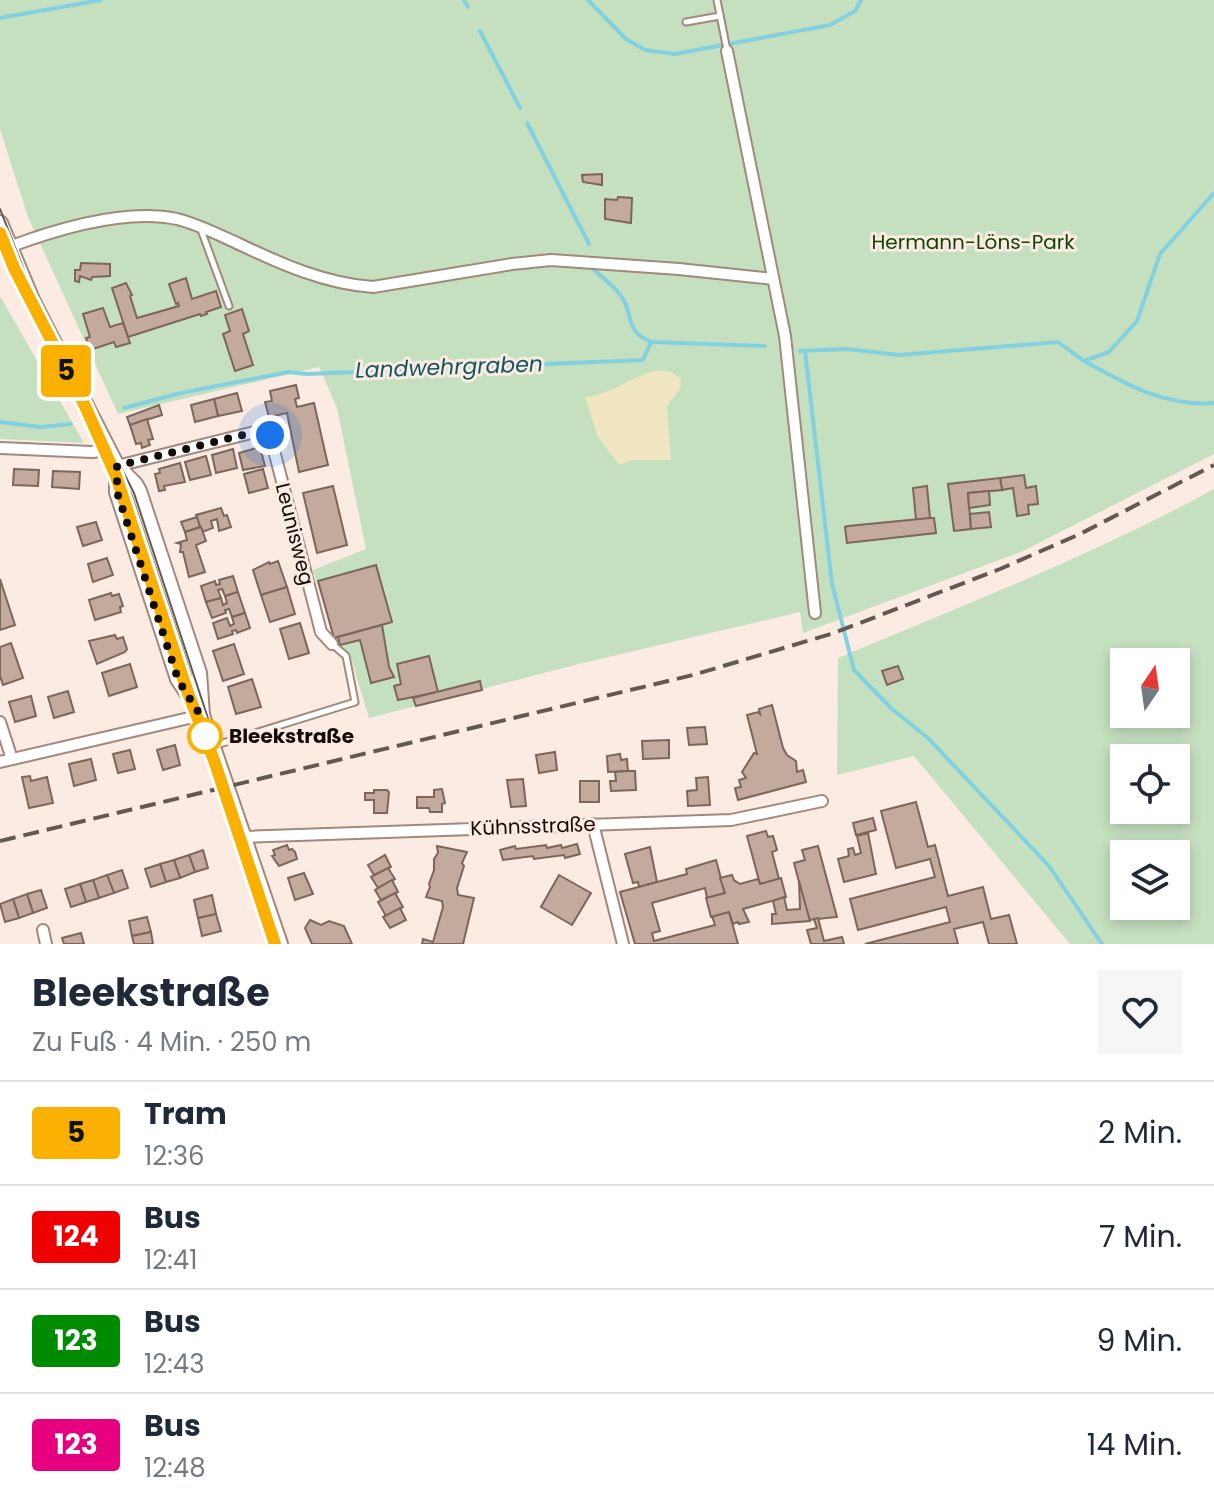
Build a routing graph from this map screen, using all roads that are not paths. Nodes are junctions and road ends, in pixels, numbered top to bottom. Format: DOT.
graph roads {
  1 [pos="717,0"];
  2 [pos="720,16"];
  3 [pos="686,22"];
  4 [pos="726,45"];
  5 [pos="0,223"];
  6 [pos="199,226"];
  7 [pos="9,247"];
  8 [pos="773,279"];
  9 [pos="229,306"];
  10 [pos="0,448"];
  11 [pos="110,450"];
  12 [pos="117,466"];
  13 [pos="815,613"];
  14 [pos="332,644"];
  15 [pos="202,715"];
  16 [pos="0,722"];
  17 [pos="212,746"];
  18 [pos="12,759"];
  19 [pos="0,762"];
  20 [pos="822,801"];
  21 [pos="593,824"];
  22 [pos="243,837"];
  23 [pos="43,930"];
  24 [pos="46,944"];
  25 [pos="280,944"];
  26 [pos="623,944"];
  1 -- 2 [label="lane"];
  2 -- 3 [label="lane"];
  2 -- 4 [label="lane"];
  4 -- 8 [label="street"];
  5 -- 7 [label="main road"];
  6 -- 7 [label="street"];
  6 -- 8 [label="street"];
  6 -- 9 [label="lane"];
  7 -- 11 [label="main road"];
  8 -- 13 [label="street"];
  10 -- 11 [label="street"];
  11 -- 12 [label="main road"];
  12 -- 14 [label="street, Leunisweg"];
  12 -- 15 [label="main road"];
  12 -- 15 [label="main road"];
  14 -- 17 [label="lane"];
  15 -- 17 [label="main road"];
  15 -- 18 [label="street"];
  16 -- 18 [label="street"];
  17 -- 22 [label="main road"];
  18 -- 19 [label="street"];
  20 -- 21 [label="street, Kühnsstraße"];
  21 -- 22 [label="street, Kühnsstraße"];
  21 -- 26 [label="street"];
  22 -- 25 [label="main road"];
  23 -- 24 [label="street"];
}
